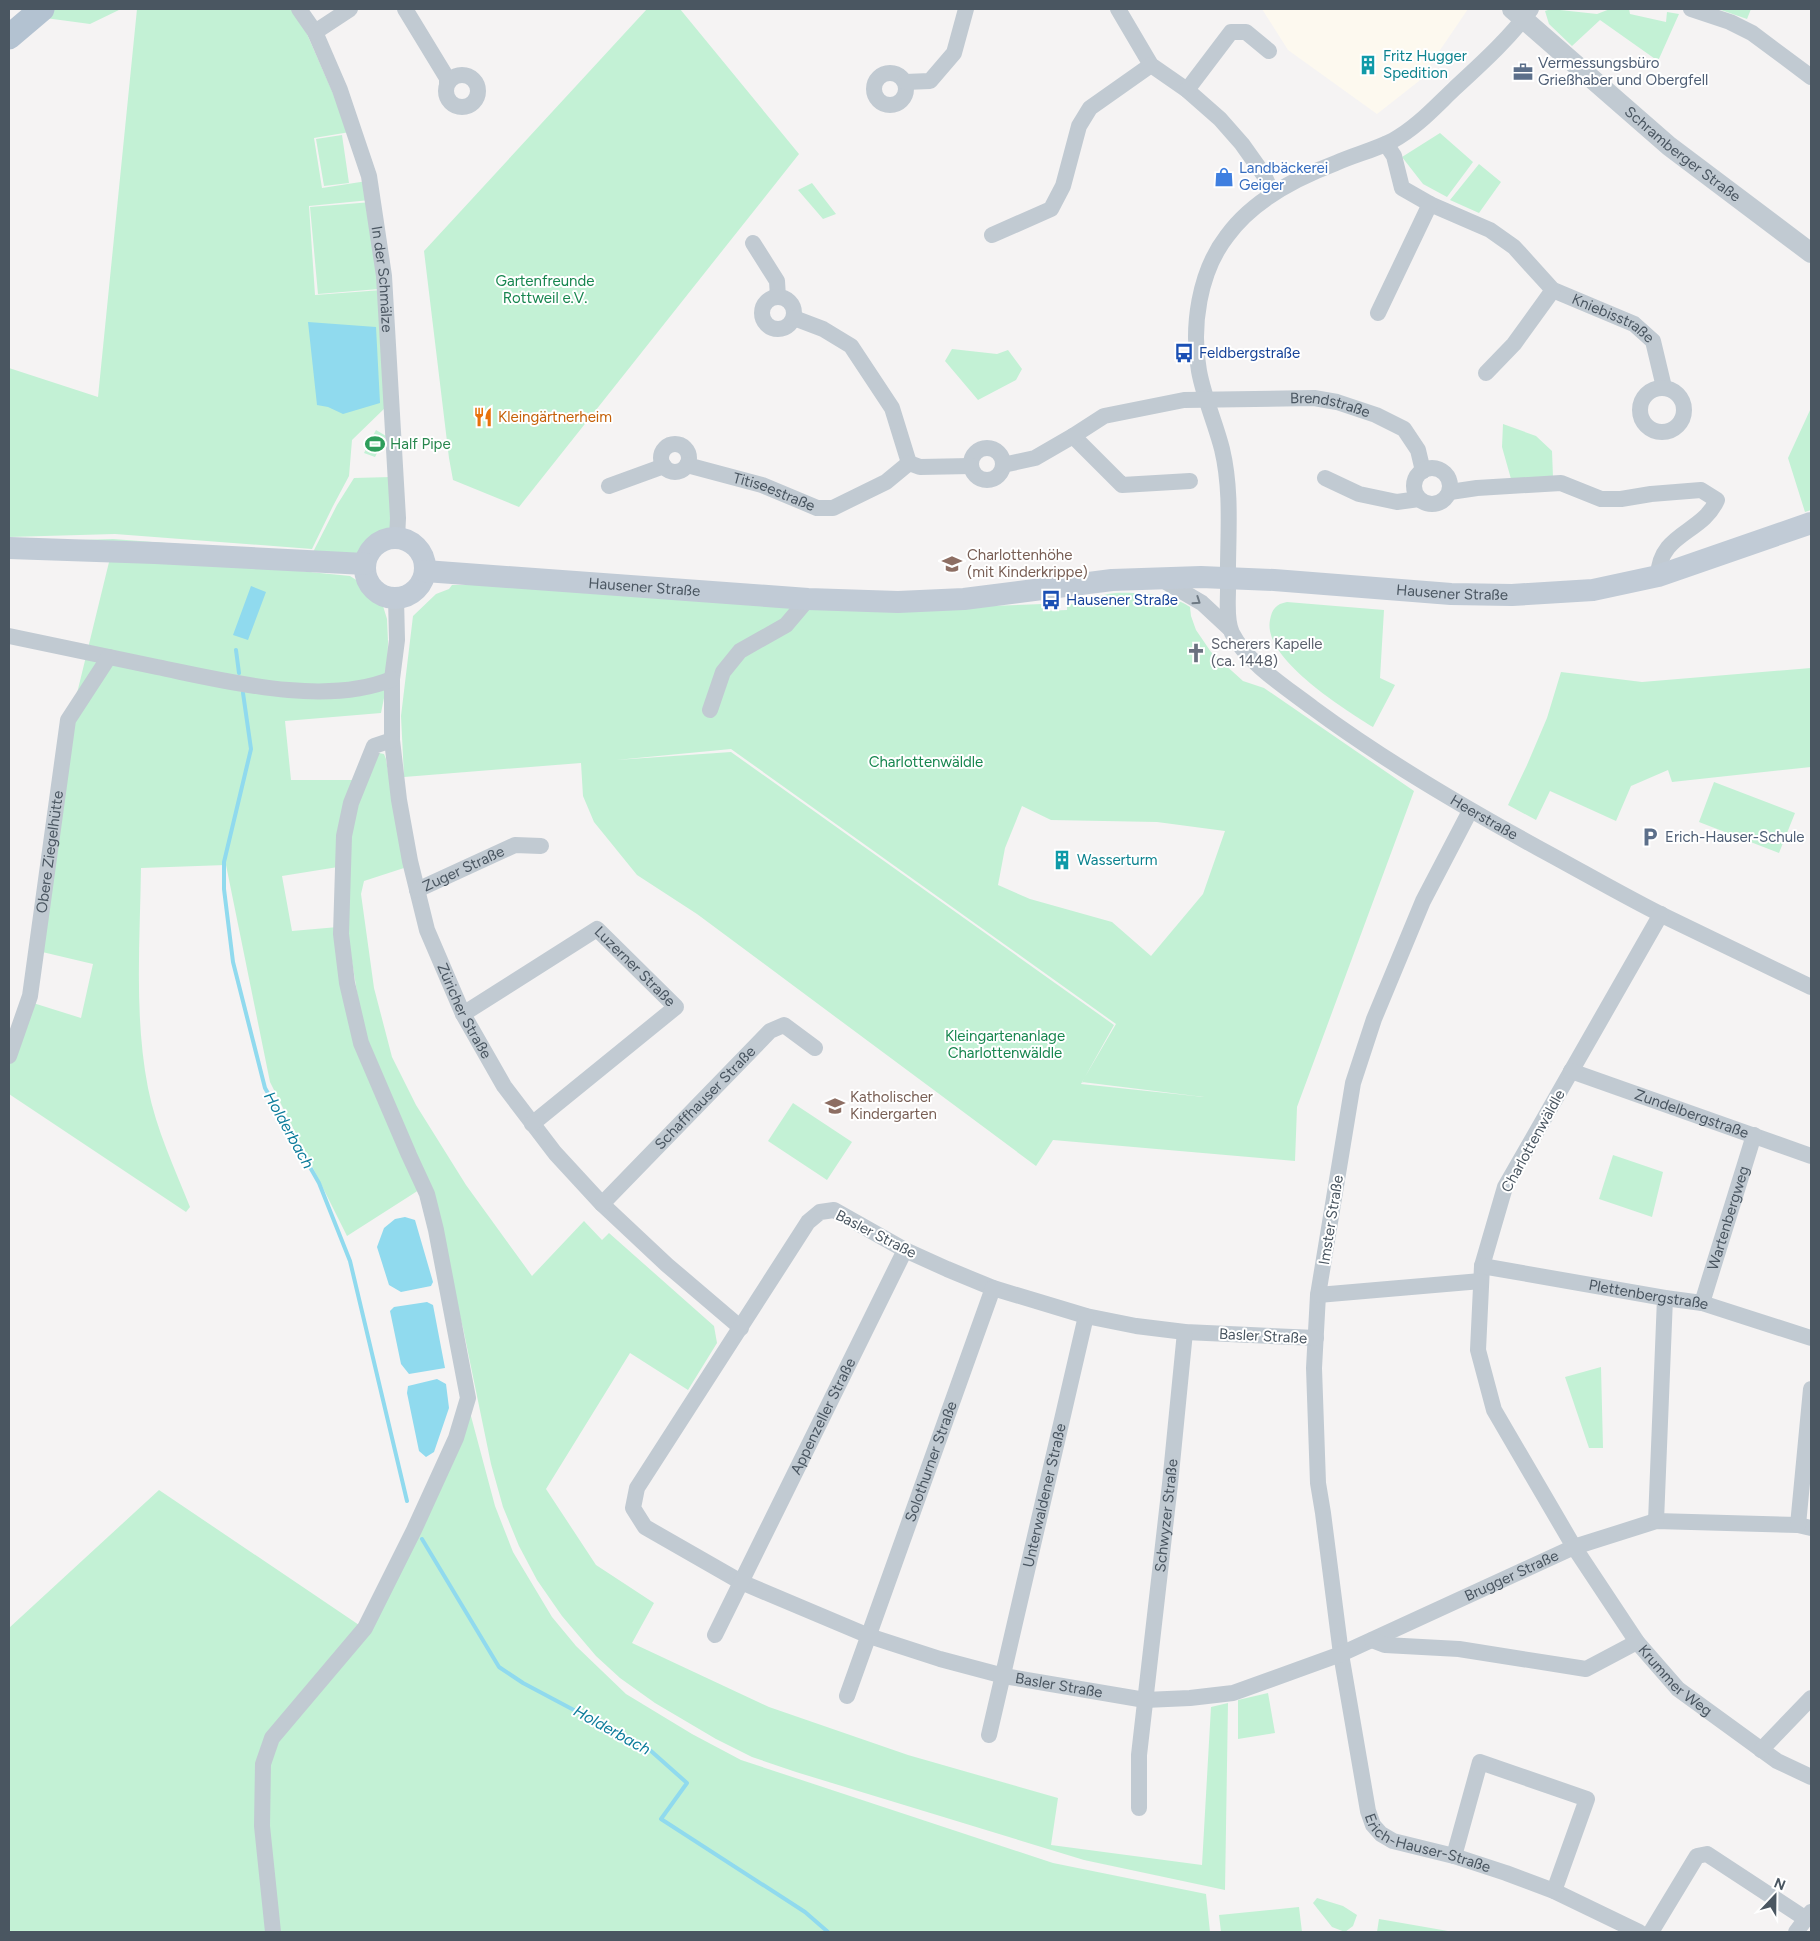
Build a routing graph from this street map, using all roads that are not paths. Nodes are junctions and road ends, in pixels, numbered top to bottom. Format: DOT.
graph roads {
  1 [pos="42,9"];
  2 [pos="300,9"];
  3 [pos="350,9"];
  4 [pos="405,9"];
  5 [pos="966,9"];
  6 [pos="1118,9"];
  7 [pos="1697,10"];
  8 [pos="1522,12"];
  9 [pos="315,32"];
  10 [pos="9,37"];
  11 [pos="1269,51"];
  12 [pos="1150,65"];
  13 [pos="1811,77"];
  14 [pos="905,82"];
  15 [pos="448,83"];
  16 [pos="1187,90"];
  17 [pos="1386,144"];
  18 [pos="1272,193"];
  19 [pos="1430,204"];
  20 [pos="992,235"];
  21 [pos="753,243"];
  22 [pos="1811,253"];
  23 [pos="1553,290"];
  24 [pos="778,296"];
  25 [pos="1378,313"];
  26 [pos="794,318"];
  27 [pos="1486,373"];
  28 [pos="1662,388"];
  29 [pos="1206,401"];
  30 [pos="1074,436"];
  31 [pos="910,463"];
  32 [pos="687,465"];
  33 [pos="1003,465"];
  34 [pos="664,466"];
  35 [pos="971,466"];
  36 [pos="1423,471"];
  37 [pos="1325,478"];
  38 [pos="1190,481"];
  39 [pos="609,486"];
  40 [pos="1450,492"];
  41 [pos="1419,499"];
  42 [pos="1811,524"];
  43 [pos="397,538"];
  44 [pos="9,548"];
  45 [pos="365,564"];
  46 [pos="425,571"];
  47 [pos="1658,576"];
  48 [pos="1161,578"];
  49 [pos="1228,578"];
  50 [pos="396,598"];
  51 [pos="808,599"];
  52 [pos="1230,629"];
  53 [pos="9,636"];
  54 [pos="109,657"];
  55 [pos="392,679"];
  56 [pos="710,710"];
  57 [pos="392,740"];
  58 [pos="1470,811"];
  59 [pos="541,846"];
  60 [pos="417,890"];
  61 [pos="1661,914"];
  62 [pos="1811,987"];
  63 [pos="462,1014"];
  64 [pos="815,1048"];
  65 [pos="9,1056"];
  66 [pos="1571,1071"];
  67 [pos="532,1124"];
  68 [pos="1754,1135"];
  69 [pos="1811,1156"];
  70 [pos="602,1204"];
  71 [pos="905,1250"];
  72 [pos="1482,1274"];
  73 [pos="993,1288"];
  74 [pos="1318,1295"];
  75 [pos="1665,1298"];
  76 [pos="1702,1303"];
  77 [pos="1086,1316"];
  78 [pos="741,1328"];
  79 [pos="1184,1332"];
  80 [pos="1316,1338"];
  81 [pos="1811,1338"];
  82 [pos="1811,1389"];
  83 [pos="1656,1521"];
  84 [pos="1805,1526"];
  85 [pos="1574,1547"];
  86 [pos="741,1582"];
  87 [pos="715,1635"];
  88 [pos="869,1636"];
  89 [pos="1372,1640"];
  90 [pos="1637,1642"];
  91 [pos="1340,1654"];
  92 [pos="1004,1676"];
  93 [pos="847,1696"];
  94 [pos="1811,1698"];
  95 [pos="1144,1700"];
  96 [pos="989,1735"];
  97 [pos="1761,1750"];
  98 [pos="1811,1777"];
  99 [pos="1139,1808"];
  100 [pos="1454,1856"];
  101 [pos="1554,1891"];
  102 [pos="1809,1916"];
  103 [pos="273,1932"];
  104 [pos="1638,1932"];
  105 [pos="1651,1932"];
  106 [pos="1796,1932"];
  1 -- 10 [label="main road"];
  2 -- 9 [label="street, In der Schmälze"];
  3 -- 9 [label="street"];
  4 -- 15 [label="street"];
  5 -- 14 [label="street"];
  6 -- 12 [label="street"];
  7 -- 13 [label="street"];
  8 -- 17 [label="street"];
  8 -- 22 [label="street, Schramberger Straße"];
  9 -- 43 [label="street, In der Schmälze"];
  11 -- 16 [label="street"];
  12 -- 16 [label="street"];
  12 -- 20 [label="street"];
  16 -- 18 [label="street"];
  17 -- 18 [label="street"];
  17 -- 19 [label="street, Kniebisstraße"];
  18 -- 29 [label="street"];
  19 -- 23 [label="street, Kniebisstraße"];
  19 -- 25 [label="street"];
  21 -- 24 [label="street"];
  23 -- 27 [label="street, Kniebisstraße"];
  23 -- 28 [label="street, Kniebisstraße"];
  24 -- 26 [label="street"];
  24 -- 26 [label="street"];
  26 -- 31 [label="street"];
  29 -- 30 [label="street"];
  29 -- 36 [label="street, Brendstraße"];
  29 -- 49 [label="street"];
  30 -- 33 [label="street"];
  30 -- 38 [label="street"];
  31 -- 32 [label="street, Titiseestraße"];
  31 -- 35 [label="street"];
  32 -- 34 [label="street"];
  32 -- 34 [label="street"];
  33 -- 35 [label="street"];
  33 -- 35 [label="street"];
  34 -- 39 [label="street"];
  36 -- 40 [label="street"];
  36 -- 41 [label="street"];
  37 -- 41 [label="street"];
  40 -- 41 [label="street"];
  40 -- 47 [label="street"];
  42 -- 47 [label="main road, Hausener Straße"];
  43 -- 45 [label="main road"];
  43 -- 46 [label="main road"];
  44 -- 45 [label="main road"];
  45 -- 50 [label="main road"];
  46 -- 50 [label="main road"];
  46 -- 51 [label="main road, Hausener Straße"];
  47 -- 49 [label="main road, Hausener Straße"];
  48 -- 49 [label="main road, Hausener Straße"];
  48 -- 51 [label="main road, Hausener Straße"];
  48 -- 52 [label="street, Heerstraße, one-way"];
  49 -- 52 [label="street"];
  50 -- 55 [label="street, Züricher Straße"];
  51 -- 56 [label="street"];
  52 -- 58 [label="street, Heerstraße"];
  53 -- 54 [label="street"];
  54 -- 55 [label="street"];
  54 -- 65 [label="street, Obere Ziegelhütte"];
  55 -- 57 [label="street, Züricher Straße"];
  57 -- 60 [label="street, Züricher Straße"];
  57 -- 103 [label="street"];
  58 -- 61 [label="street, Heerstraße"];
  58 -- 74 [label="street, Imster Straße"];
  59 -- 60 [label="street, Zuger Straße"];
  60 -- 63 [label="street, Züricher Straße"];
  61 -- 62 [label="street, Heerstraße"];
  61 -- 66 [label="street, Charlottenwäldle"];
  63 -- 67 [label="street, Züricher Straße"];
  63 -- 67 [label="street, Luzerner Straße"];
  64 -- 70 [label="street, Schaffhauser Straße"];
  66 -- 68 [label="street, Zundelbergstraße"];
  66 -- 72 [label="street, Charlottenwäldle"];
  67 -- 70 [label="street, Züricher Straße"];
  68 -- 69 [label="street, Zundelbergstraße"];
  68 -- 76 [label="street, Wartenbergweg"];
  70 -- 78 [label="street, Züricher Straße"];
  71 -- 73 [label="street, Basler Straße"];
  71 -- 78 [label="street, Basler Straße"];
  71 -- 86 [label="street, Appenzeller Straße"];
  72 -- 74 [label="street, Plettenbergstraße"];
  72 -- 75 [label="street, Plettenbergstraße"];
  72 -- 85 [label="street, Charlottenwäldle"];
  73 -- 77 [label="street, Basler Straße"];
  73 -- 88 [label="street, Solothurner Straße"];
  74 -- 80 [label="street, Imster Straße"];
  75 -- 76 [label="street, Plettenbergstraße"];
  75 -- 83 [label="street"];
  76 -- 81 [label="street, Plettenbergstraße"];
  77 -- 79 [label="street, Basler Straße"];
  77 -- 92 [label="street, Unterwaldener Straße"];
  78 -- 86 [label="street, Basler Straße"];
  79 -- 80 [label="street, Basler Straße"];
  79 -- 95 [label="street, Schwyzer Straße"];
  80 -- 91 [label="street, Imster Straße"];
  82 -- 84 [label="street, Brugger Straße"];
  83 -- 84 [label="street, Brugger Straße"];
  83 -- 85 [label="street, Brugger Straße"];
  85 -- 89 [label="street, Brugger Straße"];
  85 -- 90 [label="street, Krummer Weg"];
  86 -- 87 [label="street"];
  86 -- 88 [label="street, Basler Straße"];
  88 -- 92 [label="street, Basler Straße"];
  88 -- 93 [label="street"];
  89 -- 90 [label="street"];
  89 -- 91 [label="street, Brugger Straße"];
  90 -- 97 [label="street, Krummer Weg"];
  91 -- 95 [label="street, Basler Straße"];
  91 -- 100 [label="street, Erich-Hauser-Straße"];
  92 -- 95 [label="street, Basler Straße"];
  92 -- 96 [label="street, Basler Straße"];
  94 -- 97 [label="street"];
  95 -- 99 [label="street"];
  97 -- 98 [label="street, Krummer Weg"];
  100 -- 101 [label="street, Erich-Hauser-Straße"];
  100 -- 101 [label="street"];
  101 -- 104 [label="street, Erich-Hauser-Straße"];
  102 -- 105 [label="street"];
  102 -- 106 [label="street"];
}
